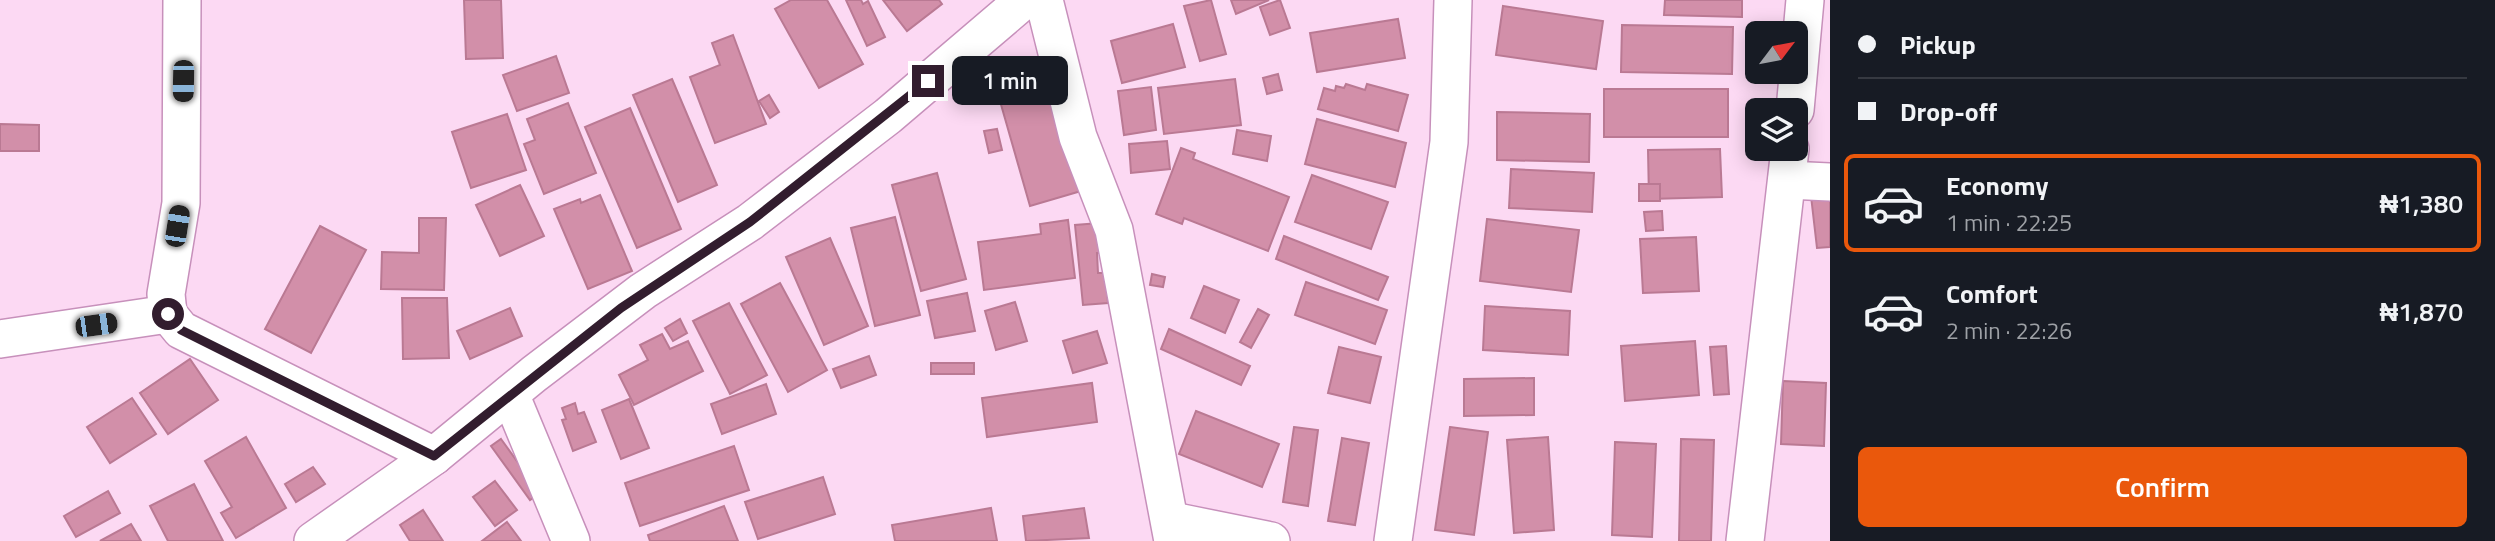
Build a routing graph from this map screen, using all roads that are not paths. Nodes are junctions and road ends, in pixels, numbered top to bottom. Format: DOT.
graph roads {
  1 [pos="182,0"];
  2 [pos="1024,0"];
  3 [pos="1044,0"];
  4 [pos="1453,0"];
  5 [pos="1805,0"];
  6 [pos="1796,98"];
  7 [pos="1788,164"];
  8 [pos="1830,182"];
  9 [pos="168,314"];
  10 [pos="0,339"];
  11 [pos="510,394"];
  12 [pos="434,456"];
  13 [pos="1172,531"];
  14 [pos="313,541"];
  15 [pos="571,541"];
  16 [pos="1271,541"];
  17 [pos="1393,541"];
  18 [pos="1745,541"];
  1 -- 9 [label="street"];
  2 -- 11 [label="street"];
  3 -- 13 [label="street"];
  4 -- 17 [label="street"];
  5 -- 6 [label="street"];
  7 -- 8 [label="street"];
  7 -- 18 [label="street"];
  9 -- 10 [label="street"];
  9 -- 12 [label="street"];
  11 -- 12 [label="street"];
  11 -- 15 [label="street"];
  12 -- 14 [label="street"];
  13 -- 16 [label="street"];
}
